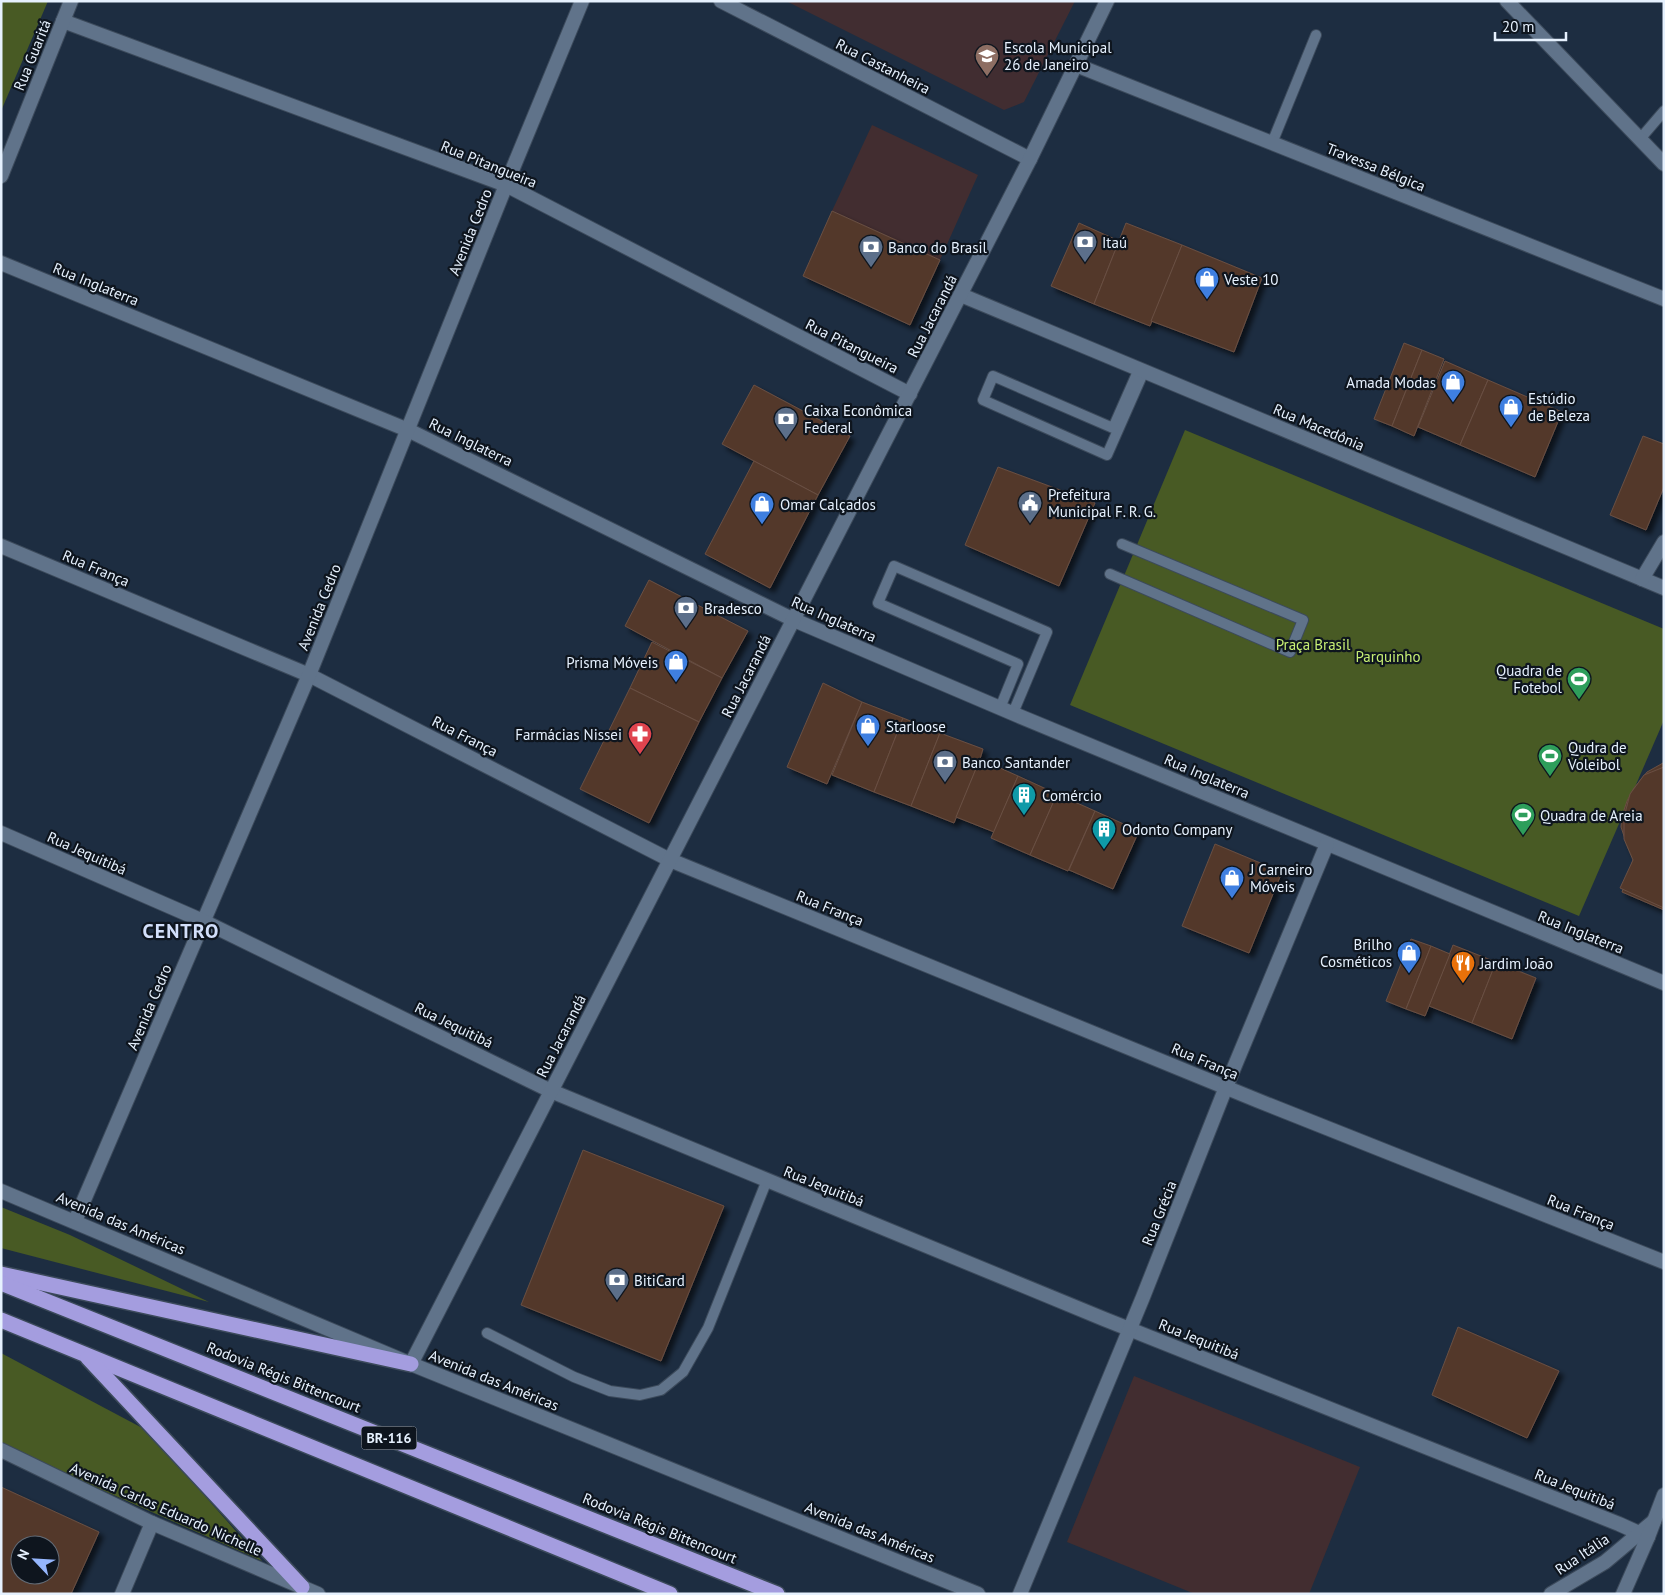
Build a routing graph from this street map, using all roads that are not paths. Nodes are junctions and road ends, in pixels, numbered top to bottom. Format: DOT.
graph roads {
  1 [pos="71,1"];
  2 [pos="582,1"];
  3 [pos="721,1"];
  4 [pos="1107,1"];
  5 [pos="1506,1"];
  6 [pos="63,21"];
  7 [pos="1316,35"];
  8 [pos="1076,65"];
  9 [pos="1664,111"];
  10 [pos="1640,139"];
  11 [pos="1272,143"];
  12 [pos="1030,159"];
  13 [pos="1664,164"];
  14 [pos="1,176"];
  15 [pos="506,185"];
  16 [pos="1,263"];
  17 [pos="961,295"];
  18 [pos="1664,299"];
  19 [pos="1142,370"];
  20 [pos="910,394"];
  21 [pos="408,430"];
  22 [pos="1664,542"];
  23 [pos="1122,544"];
  24 [pos="1,546"];
  25 [pos="1110,574"];
  26 [pos="1642,579"];
  27 [pos="1664,588"];
  28 [pos="794,620"];
  29 [pos="309,675"];
  30 [pos="1006,710"];
  31 [pos="1,833"];
  32 [pos="1327,844"];
  33 [pos="670,860"];
  34 [pos="203,921"];
  35 [pos="1664,983"];
  36 [pos="1226,1087"];
  37 [pos="550,1091"];
  38 [pos="767,1180"];
  39 [pos="1,1191"];
  40 [pos="75,1221"];
  41 [pos="1664,1262"];
  42 [pos="1,1274"];
  43 [pos="1,1282"];
  44 [pos="1,1320"];
  45 [pos="1129,1329"];
  46 [pos="486,1333"];
  47 [pos="84,1353"];
  48 [pos="411,1364"];
  49 [pos="1,1450"];
  50 [pos="1664,1495"];
  51 [pos="152,1523"];
  52 [pos="1644,1535"];
  53 [pos="302,1586"];
  54 [pos="122,1594"];
  55 [pos="318,1594"];
  56 [pos="670,1594"];
  57 [pos="777,1594"];
  58 [pos="978,1594"];
  59 [pos="1020,1594"];
  60 [pos="1551,1594"];
  61 [pos="1622,1594"];
  1 -- 6 [label="street, Rua Guaritá"];
  2 -- 15 [label="street, Avenida Cedro"];
  3 -- 12 [label="street, Rua Castanheira"];
  4 -- 8 [label="street, Rua Jacarandá"];
  5 -- 10 [label="street"];
  6 -- 14 [label="street, Rua Guaritá"];
  6 -- 15 [label="street, Rua Pitangueira"];
  7 -- 11 [label="lane"];
  8 -- 11 [label="street, Travessa Bélgica"];
  8 -- 12 [label="street, Rua Jacarandá"];
  9 -- 10 [label="lane"];
  10 -- 13 [label="street"];
  11 -- 18 [label="street, Travessa Bélgica"];
  12 -- 17 [label="street, Rua Jacarandá"];
  15 -- 20 [label="street, Rua Pitangueira"];
  15 -- 21 [label="street, Avenida Cedro"];
  16 -- 21 [label="street, Rua Inglaterra"];
  17 -- 19 [label="street, Rua Macedônia"];
  17 -- 20 [label="street, Rua Jacarandá"];
  19 -- 19 [label="lane"];
  19 -- 26 [label="street, Rua Macedônia"];
  20 -- 28 [label="street, Rua Jacarandá"];
  21 -- 28 [label="street, Rua Inglaterra"];
  21 -- 29 [label="street, Avenida Cedro"];
  22 -- 26 [label="street"];
  23 -- 25 [label="lane"];
  24 -- 29 [label="street, Rua França"];
  26 -- 27 [label="street, Rua Macedônia"];
  28 -- 30 [label="street, Rua Inglaterra"];
  28 -- 33 [label="street, Rua Jacarandá"];
  29 -- 33 [label="street, Rua França"];
  29 -- 34 [label="street, Avenida Cedro"];
  30 -- 30 [label="lane"];
  30 -- 32 [label="street, Rua Inglaterra"];
  31 -- 34 [label="street, Rua Jequitibá"];
  32 -- 35 [label="street, Rua Inglaterra"];
  32 -- 36 [label="street, Rua Grécia"];
  33 -- 36 [label="street, Rua França"];
  33 -- 37 [label="street, Rua Jacarandá"];
  34 -- 37 [label="street, Rua Jequitibá"];
  34 -- 40 [label="street, Avenida Cedro"];
  36 -- 41 [label="street, Rua França"];
  36 -- 45 [label="street, Rua Grécia"];
  37 -- 38 [label="street, Rua Jequitibá"];
  37 -- 48 [label="street, Rua Jacarandá"];
  38 -- 45 [label="street, Rua Jequitibá"];
  38 -- 46 [label="lane"];
  39 -- 40 [label="street, Avenida das Américas"];
  40 -- 48 [label="street, Avenida das Américas"];
  42 -- 48 [label="highway"];
  43 -- 57 [label="highway, Rodovia Régis Bittencourt / BR-116"];
  44 -- 47 [label="highway, BR-116"];
  45 -- 52 [label="street, Rua Jequitibá"];
  45 -- 59 [label="street, Rua Grécia"];
  47 -- 53 [label="highway"];
  47 -- 56 [label="highway, BR-116"];
  48 -- 58 [label="street, Avenida das Américas"];
  49 -- 51 [label="street, Avenida Carlos Eduardo Nichelle"];
  50 -- 52 [label="street, Rua Itália"];
  51 -- 53 [label="street, Avenida Carlos Eduardo Nichelle"];
  51 -- 54 [label="street"];
  52 -- 60 [label="street, Rua Itália"];
  52 -- 61 [label="street, Rua Itália"];
  53 -- 55 [label="street, Avenida Carlos Eduardo Nichelle"];
}
